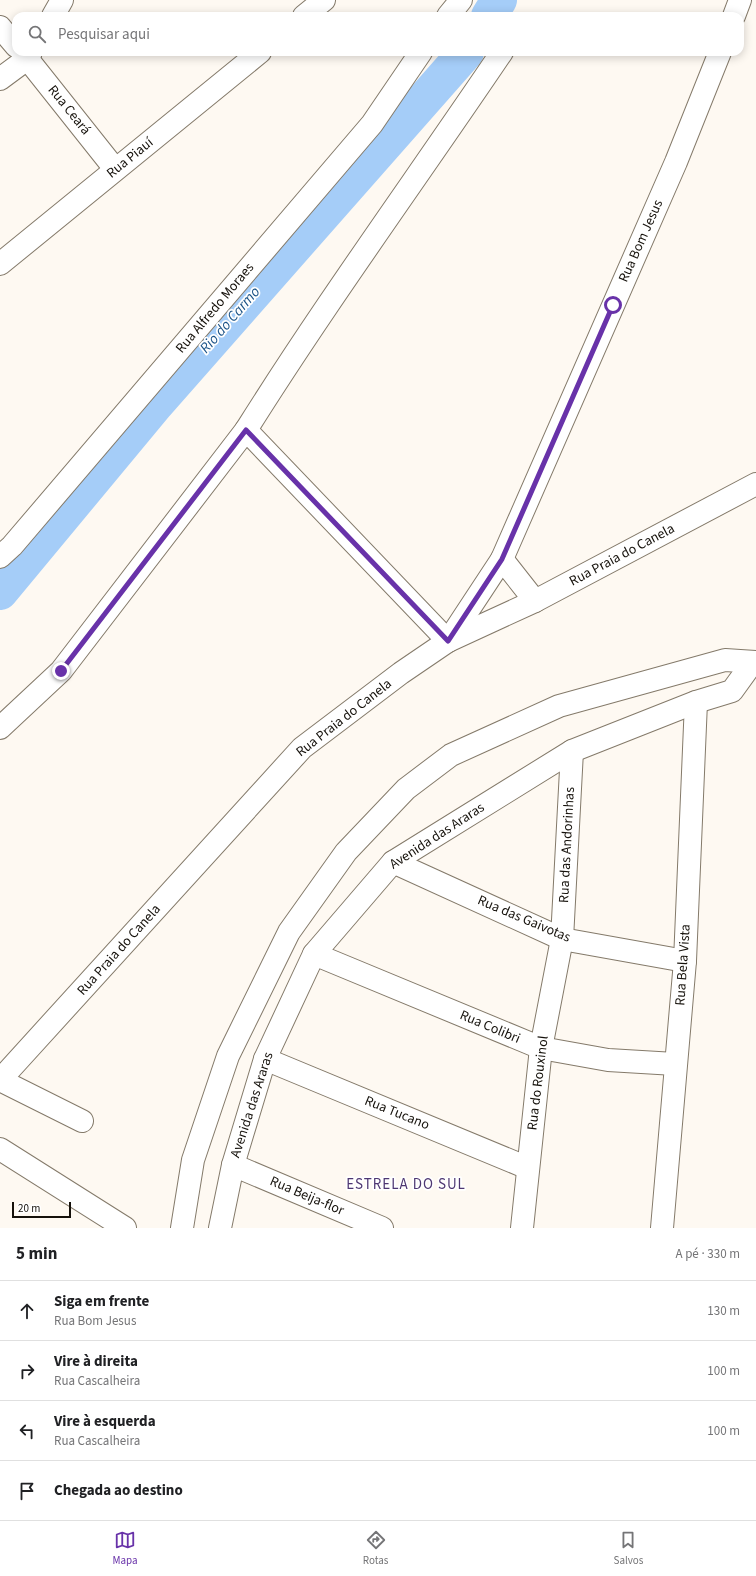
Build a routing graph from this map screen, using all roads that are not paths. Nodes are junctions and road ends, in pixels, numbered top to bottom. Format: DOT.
graph roads {
  1 [pos="62,0"];
  2 [pos="324,0"];
  3 [pos="461,0"];
  4 [pos="740,0"];
  5 [pos="54,12"];
  6 [pos="309,12"];
  7 [pos="451,12"];
  8 [pos="736,12"];
  9 [pos="0,27"];
  10 [pos="12,40"];
  11 [pos="20,56"];
  12 [pos="27,56"];
  13 [pos="255,56"];
  14 [pos="418,56"];
  15 [pos="499,56"];
  16 [pos="718,56"];
  17 [pos="0,79"];
  18 [pos="115,169"];
  19 [pos="0,264"];
  20 [pos="246,430"];
  21 [pos="756,484"];
  22 [pos="0,557"];
  23 [pos="502,559"];
  24 [pos="535,601"];
  25 [pos="448,641"];
  26 [pos="755,662"];
  27 [pos="696,702"];
  28 [pos="0,728"];
  29 [pos="572,751"];
  30 [pos="393,862"];
  31 [pos="562,939"];
  32 [pos="314,954"];
  33 [pos="685,961"];
  34 [pos="541,1048"];
  35 [pos="266,1059"];
  36 [pos="675,1064"];
  37 [pos="0,1080"];
  38 [pos="82,1121"];
  39 [pos="0,1149"];
  40 [pos="233,1165"];
  41 [pos="528,1168"];
  42 [pos="125,1228"];
  43 [pos="182,1228"];
  44 [pos="220,1228"];
  45 [pos="382,1228"];
  46 [pos="522,1228"];
  47 [pos="662,1228"];
  1 -- 5 [label="street"];
  2 -- 6 [label="street"];
  3 -- 7 [label="street"];
  4 -- 8 [label="street"];
  9 -- 10 [label="street, Rua Ceará"];
  11 -- 17 [label="street"];
  12 -- 18 [label="street, Rua Ceará"];
  13 -- 18 [label="street, Rua Piauí"];
  14 -- 22 [label="street, Rua Alfredo Moraes"];
  15 -- 20 [label="street"];
  16 -- 23 [label="street, Rua Bom Jesus"];
  18 -- 19 [label="street, Rua Piauí"];
  20 -- 25 [label="street"];
  20 -- 28 [label="street"];
  21 -- 24 [label="street, Rua Praia do Canela"];
  23 -- 24 [label="street"];
  23 -- 25 [label="street, Rua Bom Jesus"];
  24 -- 25 [label="street, Rua Praia do Canela"];
  25 -- 37 [label="street, Rua Praia do Canela"];
  26 -- 27 [label="street, Avenida das Araras"];
  26 -- 43 [label="street"];
  27 -- 29 [label="street, Avenida das Araras"];
  27 -- 33 [label="street, Rua Bela Vista"];
  29 -- 30 [label="street, Avenida das Araras"];
  29 -- 31 [label="street, Rua das Andorinhas"];
  30 -- 31 [label="street, Rua das Gaivotas"];
  30 -- 32 [label="street, Avenida das Araras"];
  31 -- 33 [label="street, Rua das Gaivotas"];
  31 -- 34 [label="street, Rua do Rouxinol"];
  32 -- 34 [label="street, Rua Colibri"];
  32 -- 35 [label="street, Avenida das Araras"];
  33 -- 36 [label="street, Rua Bela Vista"];
  34 -- 36 [label="street, Rua Colibri"];
  34 -- 41 [label="street, Rua do Rouxinol"];
  35 -- 40 [label="street, Avenida das Araras"];
  35 -- 41 [label="street, Rua Tucano"];
  36 -- 47 [label="street, Rua Bela Vista"];
  37 -- 38 [label="street"];
  39 -- 42 [label="street"];
  40 -- 44 [label="street, Avenida das Araras"];
  40 -- 45 [label="street, Rua Beija-flor"];
  41 -- 46 [label="street, Rua do Rouxinol"];
}
